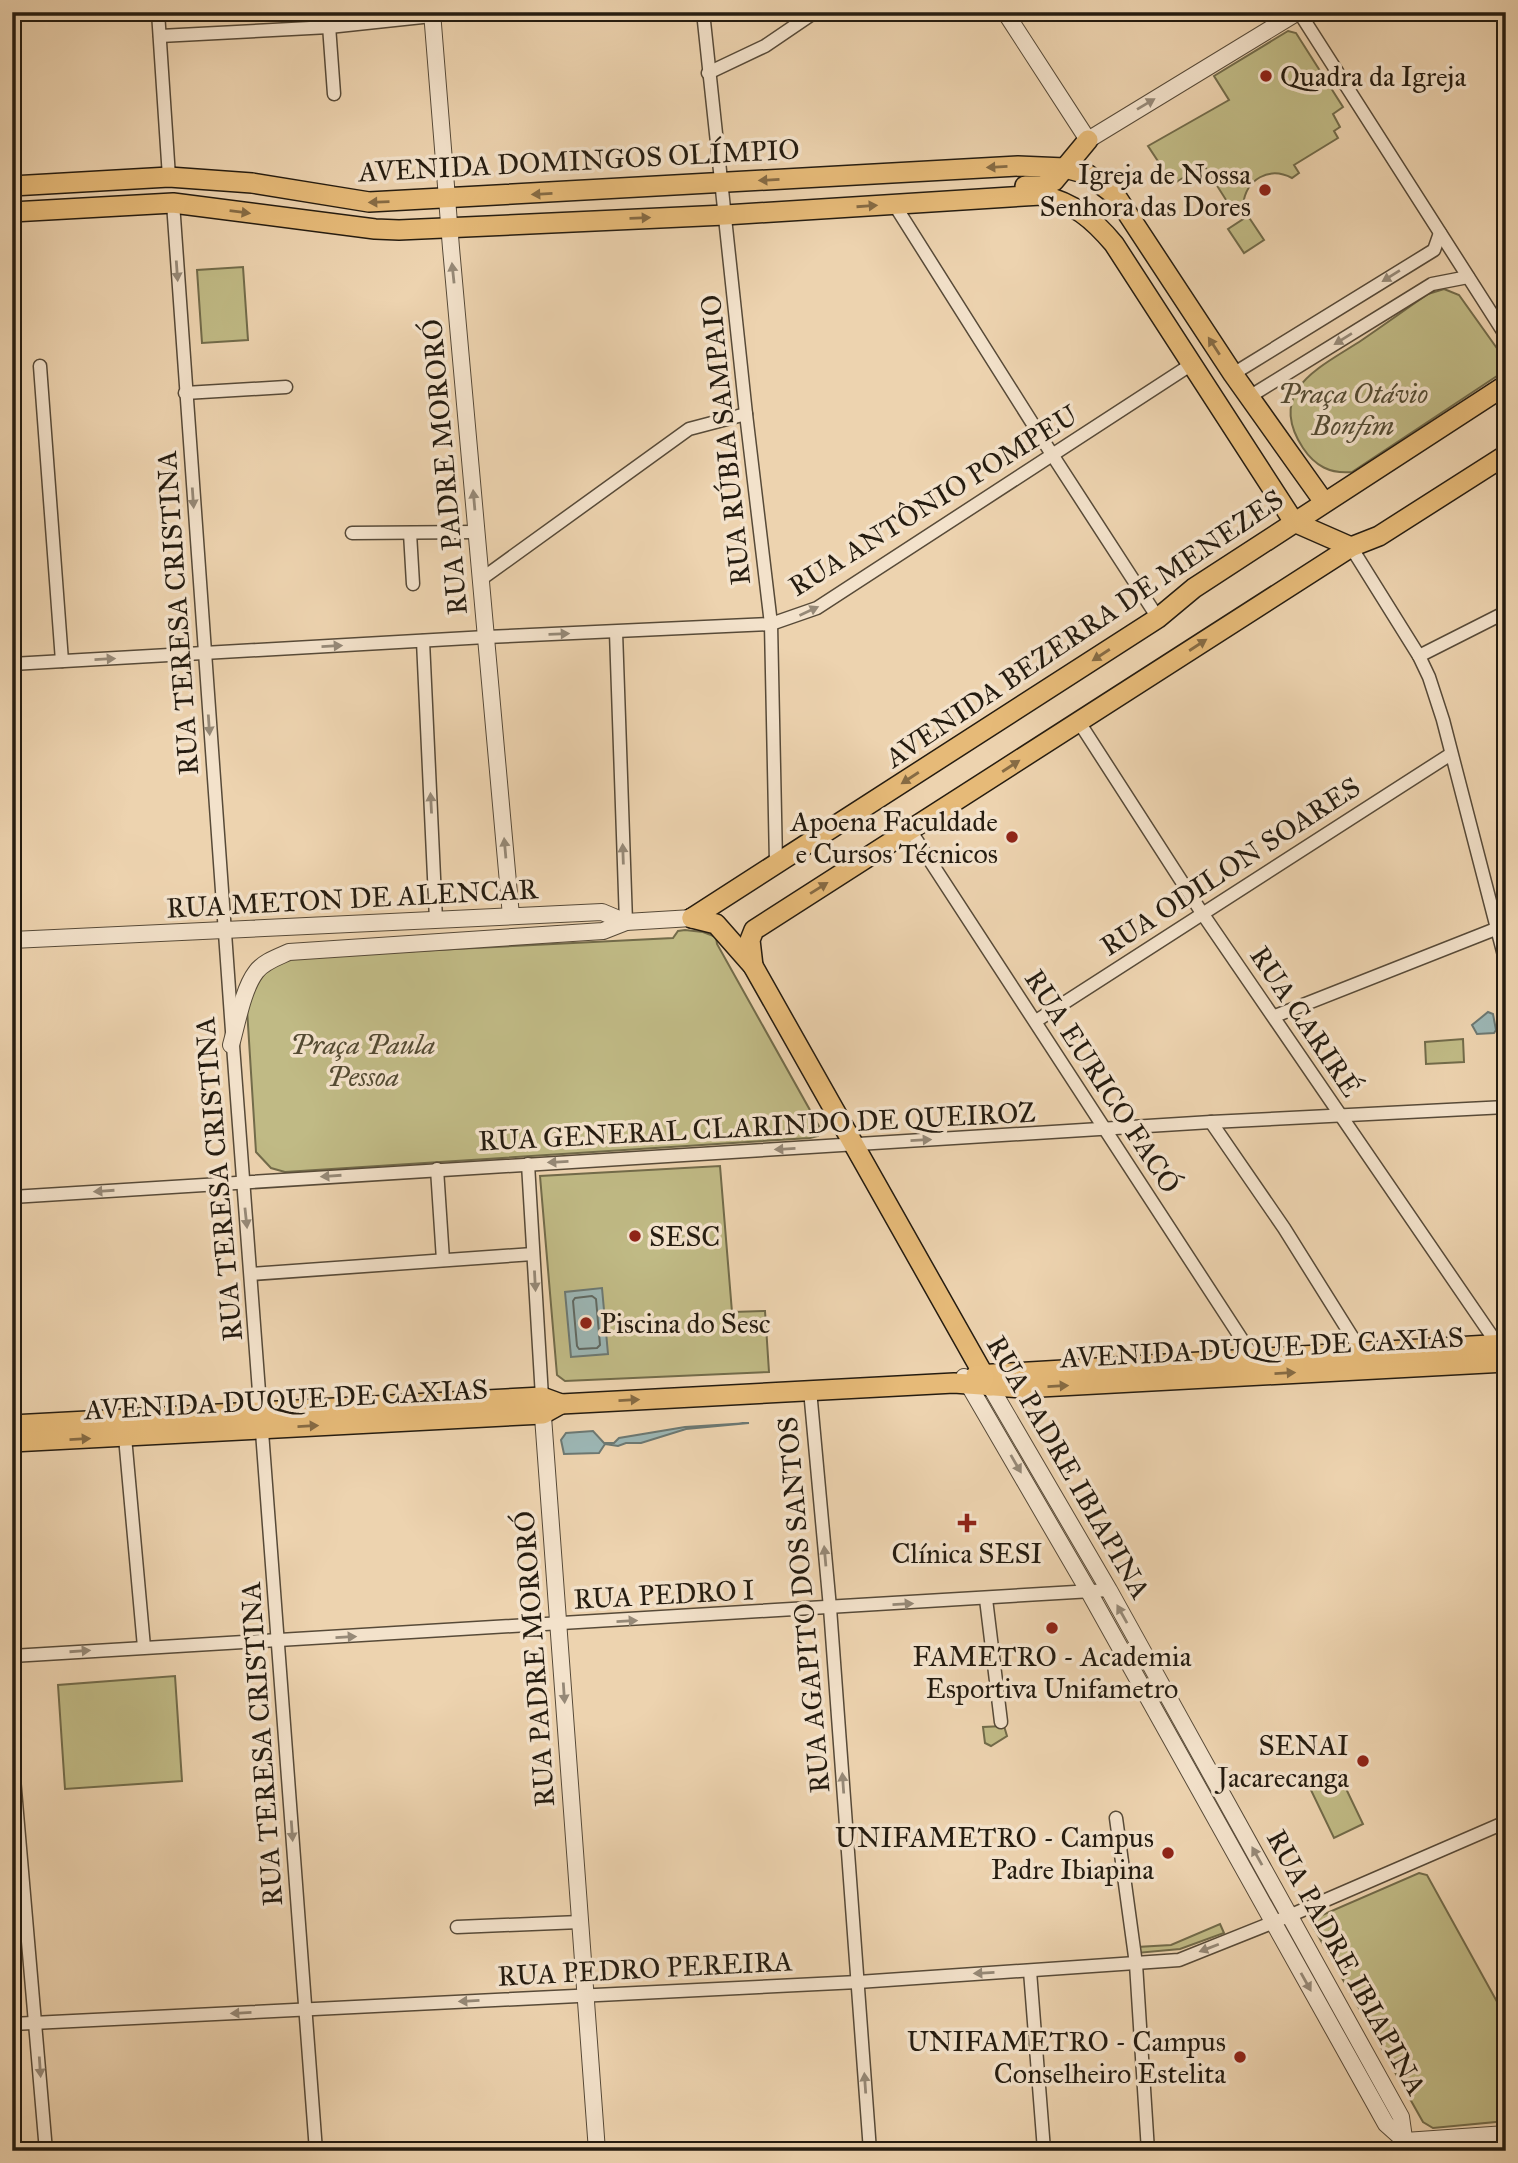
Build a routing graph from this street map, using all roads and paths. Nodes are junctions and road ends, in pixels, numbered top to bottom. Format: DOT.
graph roads {
  1 [pos="158,12"];
  2 [pos="328,12"];
  3 [pos="703,12"];
  4 [pos="815,12"];
  5 [pos="1005,12"];
  6 [pos="1299,12"];
  7 [pos="432,14"];
  8 [pos="329,27"];
  9 [pos="160,36"];
  10 [pos="708,74"];
  11 [pos="334,94"];
  12 [pos="1088,139"];
  13 [pos="1065,168"];
  14 [pos="1087,174"];
  15 [pos="169,177"];
  16 [pos="721,183"];
  17 [pos="12,186"];
  18 [pos="447,199"];
  19 [pos="929,202"];
  20 [pos="173,203"];
  21 [pos="894,204"];
  22 [pos="12,212"];
  23 [pos="1086,213"];
  24 [pos="724,215"];
  25 [pos="449,228"];
  26 [pos="1440,233"];
  27 [pos="1468,277"];
  28 [pos="1506,336"];
  29 [pos="1192,364"];
  30 [pos="40,366"];
  31 [pos="1233,374"];
  32 [pos="1506,385"];
  33 [pos="286,387"];
  34 [pos="185,393"];
  35 [pos="1249,397"];
  36 [pos="746,414"];
  37 [pos="1506,455"];
  38 [pos="1052,456"];
  39 [pos="1324,502"];
  40 [pos="1294,522"];
  41 [pos="477,532"];
  42 [pos="352,533"];
  43 [pos="410,533"];
  44 [pos="1351,547"];
  45 [pos="481,580"];
  46 [pos="412,584"];
  47 [pos="1506,612"];
  48 [pos="1158,618"];
  49 [pos="771,624"];
  50 [pos="616,632"];
  51 [pos="486,637"];
  52 [pos="423,641"];
  53 [pos="204,654"];
  54 [pos="1419,656"];
  55 [pos="62,660"];
  56 [pos="12,664"];
  57 [pos="1079,722"];
  58 [pos="1451,754"];
  59 [pos="911,831"];
  60 [pos="776,863"];
  61 [pos="1202,912"];
  62 [pos="511,916"];
  63 [pos="692,918"];
  64 [pos="436,920"];
  65 [pos="626,922"];
  66 [pos="1497,928"];
  67 [pos="224,930"];
  68 [pos="12,940"];
  69 [pos="1506,963"];
  70 [pos="753,966"];
  71 [pos="1275,1016"];
  72 [pos="1036,1021"];
  73 [pos="232,1045"];
  74 [pos="1506,1107"];
  75 [pos="1341,1117"];
  76 [pos="1211,1122"];
  77 [pos="1105,1129"];
  78 [pos="853,1145"];
  79 [pos="528,1164"];
  80 [pos="437,1170"];
  81 [pos="243,1182"];
  82 [pos="12,1197"];
  83 [pos="533,1254"];
  84 [pos="443,1260"];
  85 [pos="252,1274"];
  86 [pos="1503,1350"];
  87 [pos="1361,1351"];
  88 [pos="1254,1358"];
  89 [pos="1399,1358"];
  90 [pos="976,1380"];
  91 [pos="810,1390"];
  92 [pos="549,1405"];
  93 [pos="261,1419"];
  94 [pos="12,1425"];
  95 [pos="125,1437"];
  96 [pos="12,1442"];
  97 [pos="1109,1590"];
  98 [pos="1089,1592"];
  99 [pos="986,1599"];
  100 [pos="830,1608"];
  101 [pos="559,1625"];
  102 [pos="277,1640"];
  103 [pos="144,1647"];
  104 [pos="12,1656"];
  105 [pos="1001,1722"];
  106 [pos="12,1755"];
  107 [pos="1116,1818"];
  108 [pos="1506,1822"];
  109 [pos="1289,1916"];
  110 [pos="580,1922"];
  111 [pos="1273,1922"];
  112 [pos="457,1927"];
  113 [pos="1136,1964"];
  114 [pos="1030,1971"];
  115 [pos="858,1982"];
  116 [pos="586,1994"];
  117 [pos="306,2010"];
  118 [pos="37,2022"];
  119 [pos="12,2024"];
  120 [pos="1506,2134"];
  121 [pos="1405,2146"];
  122 [pos="1044,2150"];
  123 [pos="47,2151"];
  124 [pos="316,2151"];
  125 [pos="597,2151"];
  126 [pos="870,2151"];
  127 [pos="1148,2151"];
  1 -- 9 [label="street"];
  2 -- 8 [label="street"];
  3 -- 10 [label="street, RUA RÚBIA SAMPAIO"];
  4 -- 10 [label="street"];
  5 -- 12 [label="street"];
  12 -- 6 [label="street, one-way"];
  6 -- 26 [label="street"];
  7 -- 8 [label="street"];
  7 -- 18 [label="street, RUA PADRE MORORÓ"];
  8 -- 9 [label="street"];
  8 -- 11 [label="street"];
  9 -- 15 [label="street"];
  10 -- 16 [label="street, RUA RÚBIA SAMPAIO"];
  12 -- 13 [label="main road"];
  12 -- 14 [label="main road"];
  13 -- 14 [label="main road, AVENIDA DOMINGOS OLÍMPIO"];
  13 -- 16 [label="main road, AVENIDA DOMINGOS OLÍMPIO, one-way"];
  13 -- 19 [label="main road"];
  14 -- 23 [label="main road"];
  31 -- 14 [label="main road, one-way"];
  15 -- 17 [label="main road, AVENIDA DOMINGOS OLÍMPIO"];
  18 -- 15 [label="main road, AVENIDA DOMINGOS OLÍMPIO, one-way"];
  16 -- 18 [label="main road, AVENIDA DOMINGOS OLÍMPIO, one-way"];
  16 -- 24 [label="street, RUA RÚBIA SAMPAIO"];
  18 -- 25 [label="street, RUA PADRE MORORÓ"];
  19 -- 21 [label="main road, AVENIDA DOMINGOS OLÍMPIO"];
  19 -- 23 [label="main road, AVENIDA DOMINGOS OLÍMPIO"];
  20 -- 22 [label="main road, AVENIDA DOMINGOS OLÍMPIO"];
  20 -- 25 [label="main road, AVENIDA DOMINGOS OLÍMPIO, one-way"];
  20 -- 34 [label="street, RUA TERESA CRISTINA, one-way"];
  24 -- 21 [label="main road, AVENIDA DOMINGOS OLÍMPIO, one-way"];
  21 -- 38 [label="street"];
  23 -- 29 [label="main road"];
  25 -- 24 [label="main road, AVENIDA DOMINGOS OLÍMPIO, one-way"];
  24 -- 36 [label="street, RUA RÚBIA SAMPAIO"];
  41 -- 25 [label="street, RUA PADRE MORORÓ, one-way"];
  26 -- 27 [label="street"];
  26 -- 31 [label="street, one-way"];
  27 -- 28 [label="street"];
  27 -- 35 [label="street, one-way"];
  29 -- 38 [label="street, RUA ANTÔNIO POMPEU"];
  29 -- 40 [label="main road"];
  30 -- 55 [label="street"];
  31 -- 35 [label="main road"];
  32 -- 39 [label="main road, AVENIDA BEZERRA DE MENEZES"];
  33 -- 34 [label="street"];
  34 -- 53 [label="street, RUA TERESA CRISTINA, one-way"];
  35 -- 39 [label="main road"];
  36 -- 45 [label="street"];
  36 -- 49 [label="street, RUA RÚBIA SAMPAIO"];
  37 -- 44 [label="main road"];
  38 -- 48 [label="street"];
  49 -- 38 [label="street, RUA ANTÔNIO POMPEU, one-way"];
  39 -- 40 [label="main road, AVENIDA BEZERRA DE MENEZES"];
  40 -- 44 [label="main road"];
  40 -- 48 [label="main road, AVENIDA BEZERRA DE MENEZES"];
  41 -- 43 [label="street"];
  41 -- 45 [label="street, RUA PADRE MORORÓ"];
  42 -- 43 [label="street"];
  43 -- 46 [label="street"];
  44 -- 54 [label="street"];
  57 -- 44 [label="main road, one-way"];
  45 -- 51 [label="street, RUA PADRE MORORÓ"];
  47 -- 54 [label="street"];
  48 -- 60 [label="main road, AVENIDA BEZERRA DE MENEZES, one-way"];
  49 -- 50 [label="street, RUA ANTÔNIO POMPEU"];
  49 -- 60 [label="street, RUA RÚBIA SAMPAIO"];
  51 -- 50 [label="street, RUA ANTÔNIO POMPEU, one-way"];
  65 -- 50 [label="street, one-way"];
  51 -- 52 [label="street, RUA ANTÔNIO POMPEU"];
  62 -- 51 [label="street, RUA PADRE MORORÓ, one-way"];
  53 -- 52 [label="street, RUA ANTÔNIO POMPEU, one-way"];
  64 -- 52 [label="street, one-way"];
  55 -- 53 [label="street, RUA ANTÔNIO POMPEU, one-way"];
  53 -- 67 [label="street, RUA TERESA CRISTINA, one-way"];
  54 -- 58 [label="street"];
  55 -- 56 [label="street, RUA ANTÔNIO POMPEU"];
  59 -- 57 [label="main road, one-way"];
  57 -- 61 [label="street, RUA CARIRÉ"];
  58 -- 61 [label="street, RUA ODILON SOARES"];
  58 -- 66 [label="street"];
  70 -- 59 [label="main road, one-way"];
  59 -- 72 [label="street, RUA EURICO FACÓ"];
  60 -- 63 [label="main road, AVENIDA BEZERRA DE MENEZES"];
  61 -- 71 [label="street, RUA CARIRÉ"];
  61 -- 72 [label="street, RUA ODILON SOARES"];
  62 -- 64 [label="street, RUA METON DE ALENCAR"];
  62 -- 65 [label="street, RUA METON DE ALENCAR"];
  63 -- 65 [label="street, RUA METON DE ALENCAR"];
  63 -- 70 [label="main road, RUA PADRE IBIAPINA"];
  64 -- 67 [label="street, RUA METON DE ALENCAR"];
  65 -- 73 [label="street"];
  66 -- 69 [label="street"];
  66 -- 71 [label="street"];
  67 -- 68 [label="street, RUA METON DE ALENCAR"];
  67 -- 73 [label="street, RUA TERESA CRISTINA"];
  70 -- 78 [label="main road, RUA PADRE IBIAPINA"];
  71 -- 75 [label="street, RUA CARIRÉ"];
  72 -- 77 [label="street, RUA EURICO FACÓ"];
  73 -- 81 [label="street, RUA TERESA CRISTINA"];
  74 -- 75 [label="street, RUA GENERAL CLARINDO DE QUEIROZ"];
  75 -- 76 [label="street, RUA GENERAL CLARINDO DE QUEIROZ"];
  75 -- 86 [label="street, RUA CARIRÉ"];
  76 -- 77 [label="street, RUA GENERAL CLARINDO DE QUEIROZ"];
  76 -- 87 [label="street"];
  78 -- 77 [label="street, RUA GENERAL CLARINDO DE QUEIROZ, one-way"];
  77 -- 88 [label="street, RUA EURICO FACÓ"];
  78 -- 79 [label="street, RUA GENERAL CLARINDO DE QUEIROZ, one-way"];
  78 -- 90 [label="main road, RUA PADRE IBIAPINA"];
  79 -- 80 [label="street, RUA GENERAL CLARINDO DE QUEIROZ"];
  79 -- 83 [label="street, RUA PADRE MORORÓ"];
  80 -- 81 [label="street, RUA GENERAL CLARINDO DE QUEIROZ, one-way"];
  80 -- 84 [label="street"];
  81 -- 82 [label="street, RUA GENERAL CLARINDO DE QUEIROZ, one-way"];
  81 -- 85 [label="street, RUA TERESA CRISTINA, one-way"];
  83 -- 84 [label="street"];
  83 -- 92 [label="street, RUA PADRE MORORÓ, one-way"];
  84 -- 85 [label="street"];
  85 -- 93 [label="street, RUA TERESA CRISTINA"];
  86 -- 89 [label="main road, AVENIDA DUQUE DE CAXIAS"];
  87 -- 88 [label="main road, AVENIDA DUQUE DE CAXIAS"];
  87 -- 89 [label="main road, AVENIDA DUQUE DE CAXIAS"];
  88 -- 90 [label="main road, AVENIDA DUQUE DE CAXIAS"];
  90 -- 89 [label="main road, AVENIDA DUQUE DE CAXIAS, one-way"];
  90 -- 91 [label="main road, AVENIDA DUQUE DE CAXIAS"];
  90 -- 97 [label="street, RUA PADRE IBIAPINA"];
  90 -- 98 [label="street, RUA PADRE IBIAPINA, one-way"];
  92 -- 91 [label="main road, AVENIDA DUQUE DE CAXIAS, one-way"];
  100 -- 91 [label="street, RUA AGAPITO DOS SANTOS, one-way"];
  93 -- 92 [label="main road, AVENIDA DUQUE DE CAXIAS, one-way"];
  92 -- 101 [label="street, RUA PADRE MORORÓ"];
  93 -- 94 [label="main road, AVENIDA DUQUE DE CAXIAS"];
  93 -- 95 [label="main road, AVENIDA DUQUE DE CAXIAS"];
  93 -- 102 [label="street, RUA TERESA CRISTINA"];
  96 -- 95 [label="main road, AVENIDA DUQUE DE CAXIAS, one-way"];
  95 -- 103 [label="street"];
  97 -- 98 [label="street, RUA PEDRO I"];
  109 -- 97 [label="street, RUA PADRE IBIAPINA, one-way"];
  98 -- 99 [label="street, RUA PEDRO I"];
  98 -- 111 [label="street, RUA PADRE IBIAPINA"];
  100 -- 99 [label="street, RUA PEDRO I, one-way"];
  99 -- 105 [label="street"];
  101 -- 100 [label="street, RUA PEDRO I, one-way"];
  115 -- 100 [label="street, RUA AGAPITO DOS SANTOS, one-way"];
  102 -- 101 [label="street, RUA PEDRO I, one-way"];
  101 -- 110 [label="street, RUA PADRE MORORÓ, one-way"];
  102 -- 103 [label="street, RUA PEDRO I"];
  102 -- 117 [label="street, RUA TERESA CRISTINA, one-way"];
  104 -- 103 [label="street, RUA PEDRO I, one-way"];
  106 -- 118 [label="street"];
  107 -- 113 [label="street"];
  108 -- 109 [label="street, RUA PEDRO PEREIRA"];
  109 -- 111 [label="street, RUA PEDRO PEREIRA"];
  109 -- 121 [label="street, RUA PADRE IBIAPINA"];
  110 -- 112 [label="street"];
  110 -- 116 [label="street, RUA PADRE MORORÓ"];
  111 -- 113 [label="street, RUA PEDRO PEREIRA, one-way"];
  111 -- 121 [label="street, RUA PADRE IBIAPINA, one-way"];
  113 -- 114 [label="street, RUA PEDRO PEREIRA"];
  113 -- 127 [label="street"];
  114 -- 115 [label="street, RUA PEDRO PEREIRA, one-way"];
  114 -- 122 [label="street"];
  115 -- 116 [label="street, RUA PEDRO PEREIRA"];
  126 -- 115 [label="street, RUA AGAPITO DOS SANTOS, one-way"];
  116 -- 117 [label="street, RUA PEDRO PEREIRA, one-way"];
  116 -- 125 [label="street, RUA PADRE MORORÓ"];
  117 -- 118 [label="street, RUA PEDRO PEREIRA, one-way"];
  117 -- 124 [label="street, RUA TERESA CRISTINA"];
  118 -- 119 [label="street, RUA PEDRO PEREIRA"];
  118 -- 123 [label="street, one-way"];
  120 -- 121 [label="street"];
}
